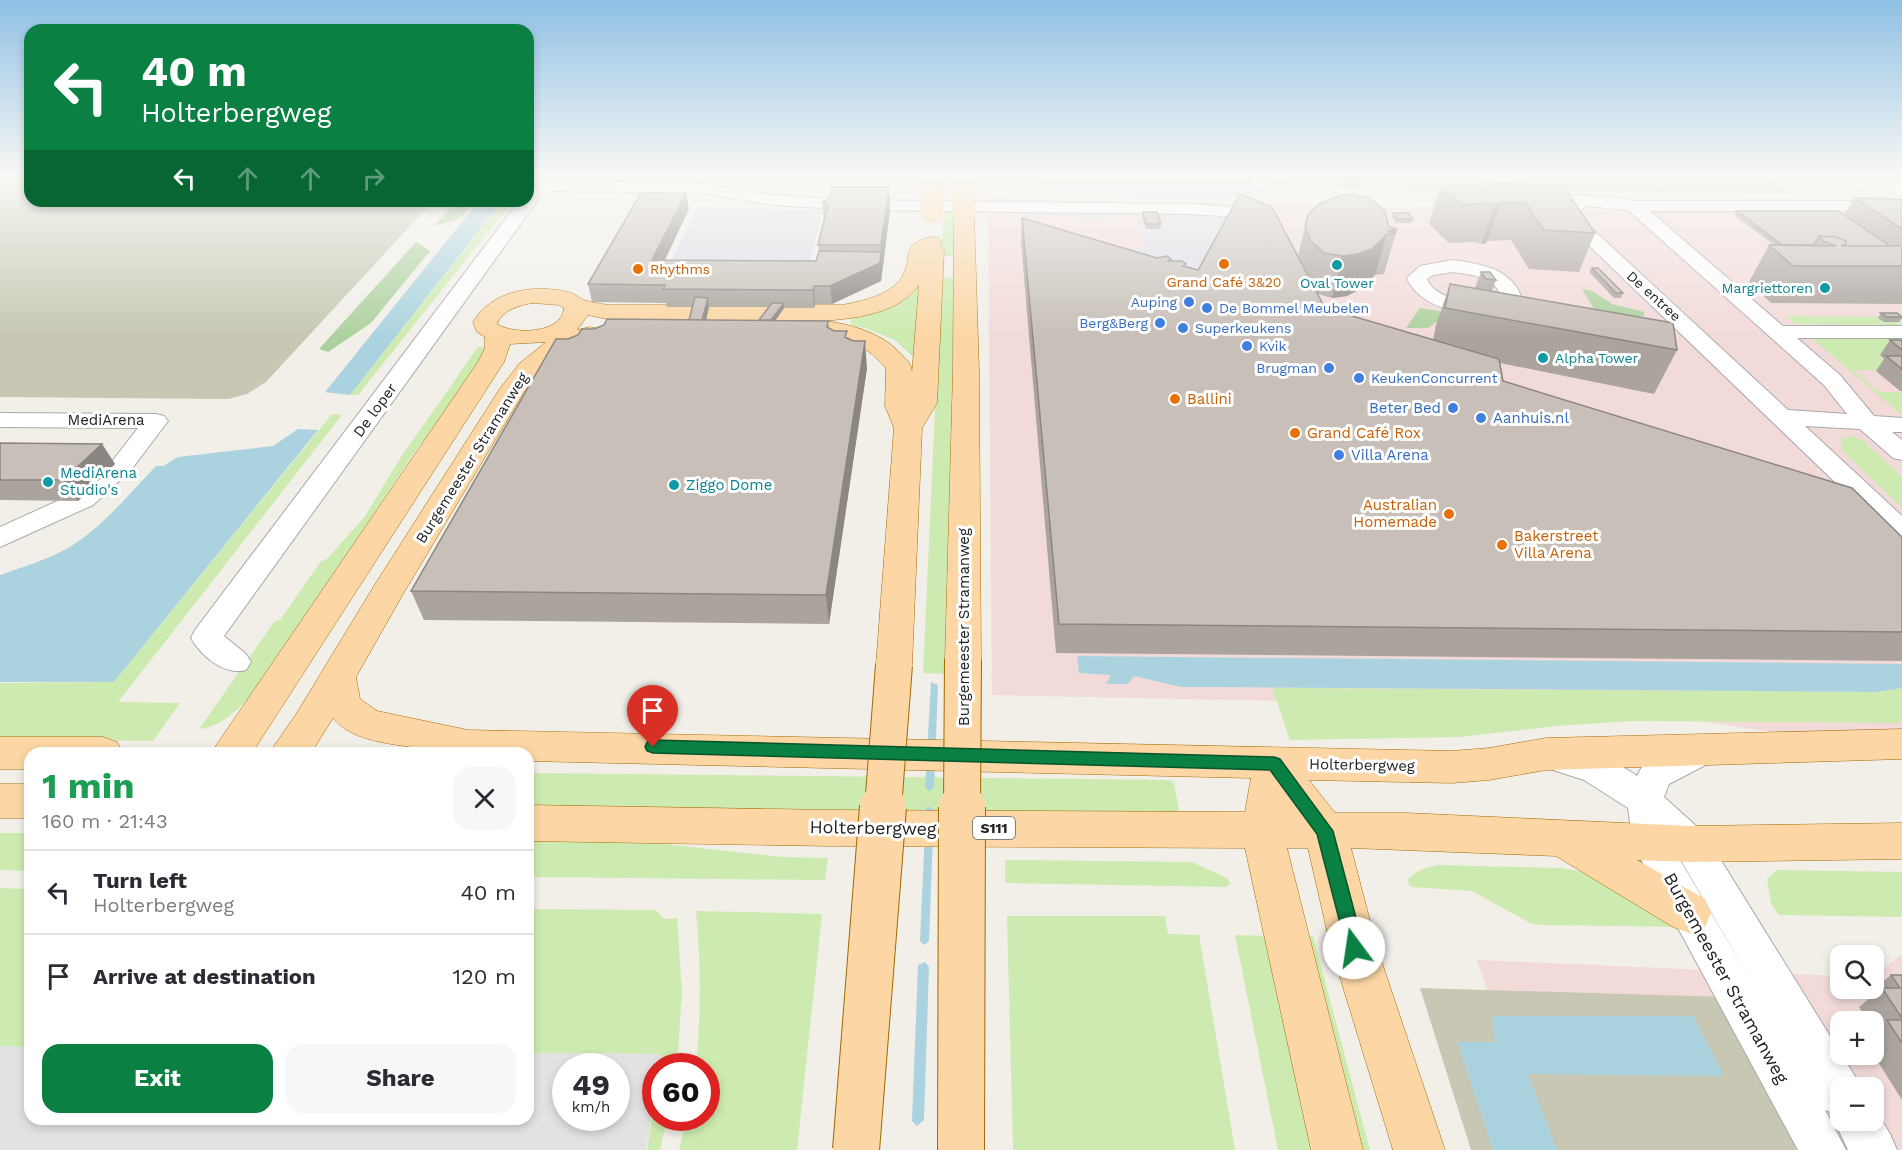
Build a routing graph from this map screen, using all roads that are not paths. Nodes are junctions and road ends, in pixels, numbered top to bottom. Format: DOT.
graph roads {
  1 [pos="507,230"];
  2 [pos="931,230"];
  3 [pos="964,230"];
  4 [pos="1583,230"];
  5 [pos="1661,230"];
  6 [pos="931,243"];
  7 [pos="1511,296"];
  8 [pos="1534,300"];
  9 [pos="576,306"];
  10 [pos="632,320"];
  11 [pos="830,321"];
  12 [pos="1660,326"];
  13 [pos="553,331"];
  14 [pos="1778,332"];
  15 [pos="1902,332"];
  16 [pos="1694,333"];
  17 [pos="497,336"];
  18 [pos="1781,417"];
  19 [pos="0,420"];
  20 [pos="1867,423"];
  21 [pos="1902,425"];
  22 [pos="908,428"];
  23 [pos="485,435"];
  24 [pos="1902,453"];
  25 [pos="1902,531"];
  26 [pos="0,538"];
  27 [pos="235,662"];
  28 [pos="338,677"];
  29 [pos="469,744"];
  30 [pos="1902,744"];
  31 [pos="235,747"];
  32 [pos="294,747"];
  33 [pos="455,747"];
  34 [pos="1711,748"];
  35 [pos="0,753"];
  36 [pos="24,753"];
  37 [pos="1545,754"];
  38 [pos="1274,764"];
  39 [pos="0,801"];
  40 [pos="24,801"];
  41 [pos="1645,801"];
  42 [pos="534,823"];
  43 [pos="1262,831"];
  44 [pos="1325,831"];
  45 [pos="1562,839"];
  46 [pos="1902,841"];
  47 [pos="1671,844"];
  48 [pos="1689,913"];
  49 [pos="1830,1079"];
  50 [pos="1863,1131"];
  51 [pos="856,1150"];
  52 [pos="962,1150"];
  53 [pos="1337,1150"];
  54 [pos="1419,1150"];
  55 [pos="1823,1150"];
  56 [pos="1874,1150"];
  1 -- 27 [label="street, De loper"];
  2 -- 6 [label="main road, Burgemeester Stramanweg, bridge"];
  3 -- 52 [label="main road, Burgemeester Stramanweg, bridge"];
  4 -- 16 [label="street, De entree"];
  5 -- 14 [label="street"];
  6 -- 11 [label="main road, Burgemeester Stramanweg"];
  6 -- 22 [label="main road, Burgemeester Stramanweg"];
  7 -- 8 [label="street"];
  9 -- 10 [label="main road, Burgemeester Stramanweg"];
  9 -- 13 [label="main road"];
  9 -- 17 [label="main road, Burgemeester Stramanweg"];
  10 -- 11 [label="main road, Burgemeester Stramanweg"];
  10 -- 11 [label="main road, Burgemeester Stramanweg"];
  10 -- 13 [label="main road"];
  10 -- 23 [label="main road, Burgemeester Stramanweg"];
  11 -- 22 [label="main road, Burgemeester Stramanweg"];
  12 -- 16 [label="street, De entree"];
  13 -- 17 [label="main road"];
  13 -- 23 [label="main road"];
  14 -- 15 [label="street"];
  14 -- 20 [label="street"];
  16 -- 18 [label="street, De entree"];
  17 -- 31 [label="main road"];
  18 -- 20 [label="street"];
  18 -- 25 [label="street, De entree"];
  19 -- 26 [label="street, MediArena"];
  20 -- 21 [label="street"];
  20 -- 24 [label="street"];
  22 -- 51 [label="main road, Burgemeester Stramanweg, bridge"];
  23 -- 28 [label="main road, Burgemeester Stramanweg"];
  28 -- 29 [label="main road"];
  28 -- 32 [label="main road, Burgemeester Stramanweg"];
  29 -- 33 [label="main road, Holterbergweg"];
  29 -- 38 [label="main road, Holterbergweg"];
  30 -- 34 [label="main road, Holterbergweg"];
  34 -- 37 [label="main road, Holterbergweg"];
  34 -- 41 [label="street"];
  35 -- 36 [label="main road"];
  37 -- 38 [label="main road, Holterbergweg"];
  37 -- 41 [label="street, Burgemeester Stramanweg"];
  38 -- 43 [label="main road"];
  38 -- 44 [label="main road"];
  39 -- 40 [label="main road"];
  41 -- 47 [label="street, Burgemeester Stramanweg"];
  42 -- 43 [label="main road, Holterbergweg / S111"];
  43 -- 44 [label="main road, Holterbergweg / S111"];
  43 -- 53 [label="main road"];
  44 -- 45 [label="main road, Holterbergweg / S111"];
  44 -- 54 [label="main road"];
  45 -- 47 [label="main road, Holterbergweg / S111"];
  45 -- 48 [label="main road"];
  46 -- 47 [label="main road, Holterbergweg / S111"];
  47 -- 48 [label="street, Burgemeester Stramanweg"];
  47 -- 49 [label="street, Burgemeester Stramanweg"];
  48 -- 55 [label="street, Burgemeester Stramanweg"];
  50 -- 56 [label="street"];
}
